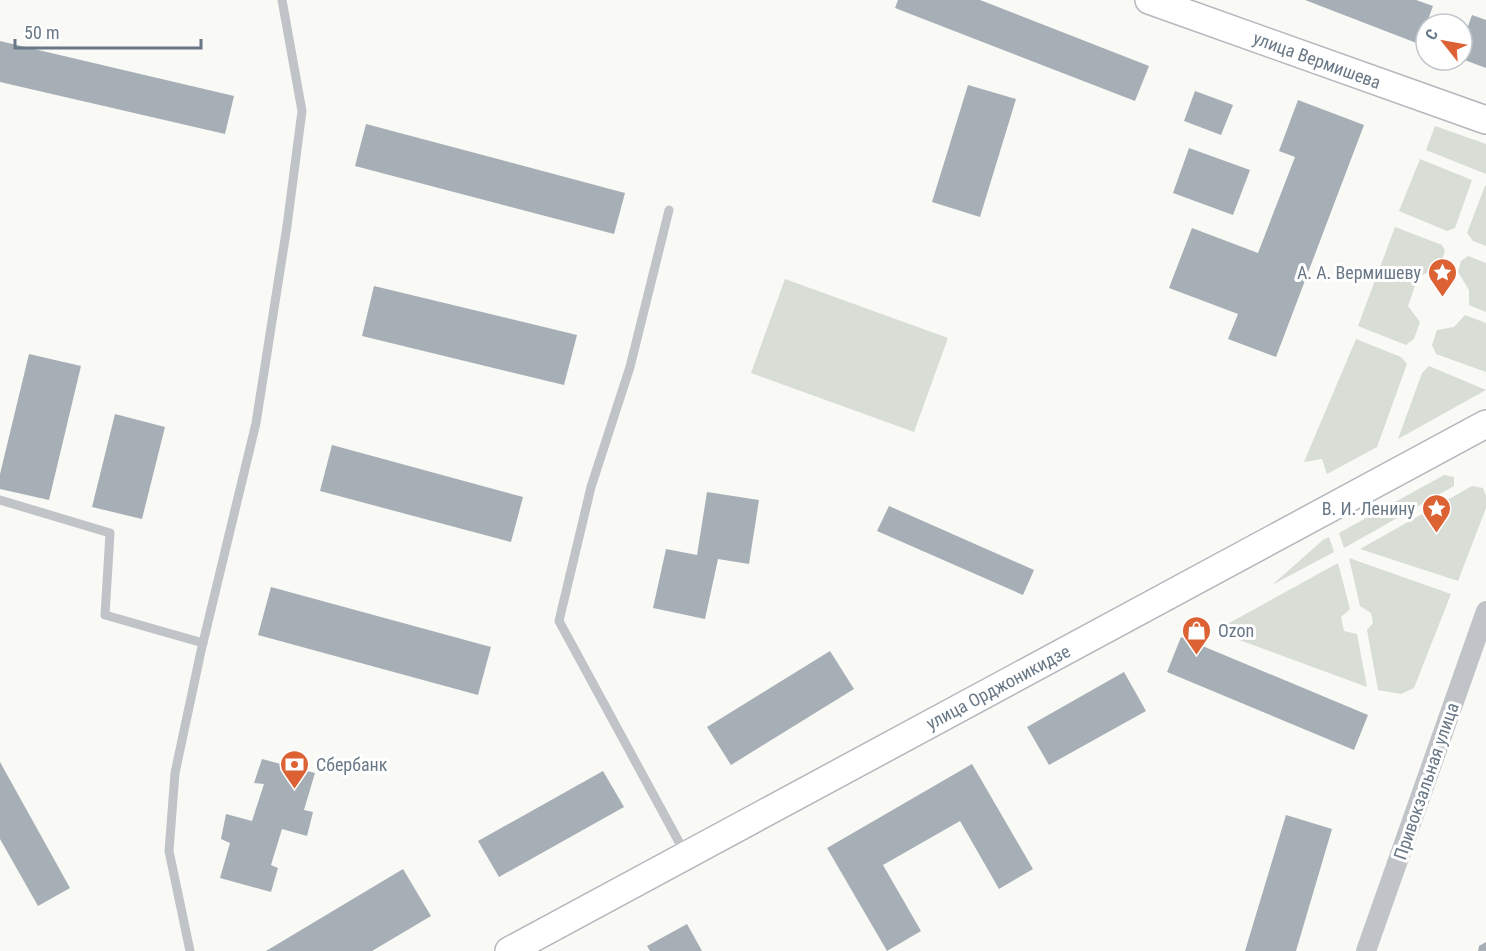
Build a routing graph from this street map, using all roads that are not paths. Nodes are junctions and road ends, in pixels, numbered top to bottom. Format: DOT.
graph roads {
  1 [pos="282,0"];
  2 [pos="1149,0"];
  3 [pos="1179,5"];
  4 [pos="1486,120"];
  5 [pos="669,210"];
  6 [pos="1486,424"];
  7 [pos="0,500"];
  8 [pos="1486,611"];
  9 [pos="203,643"];
  10 [pos="686,855"];
  11 [pos="190,951"];
  12 [pos="509,951"];
  13 [pos="1366,951"];
  1 -- 9 [label="lane"];
  2 -- 3 [label="street, улица Вермишева"];
  3 -- 4 [label="street, улица Вермишева"];
  5 -- 10 [label="lane"];
  6 -- 10 [label="street, улица Орджоникидзе"];
  7 -- 9 [label="lane"];
  8 -- 13 [label="street, Привокзальная улица"];
  9 -- 11 [label="lane"];
  10 -- 12 [label="street, улица Орджоникидзе"];
}
